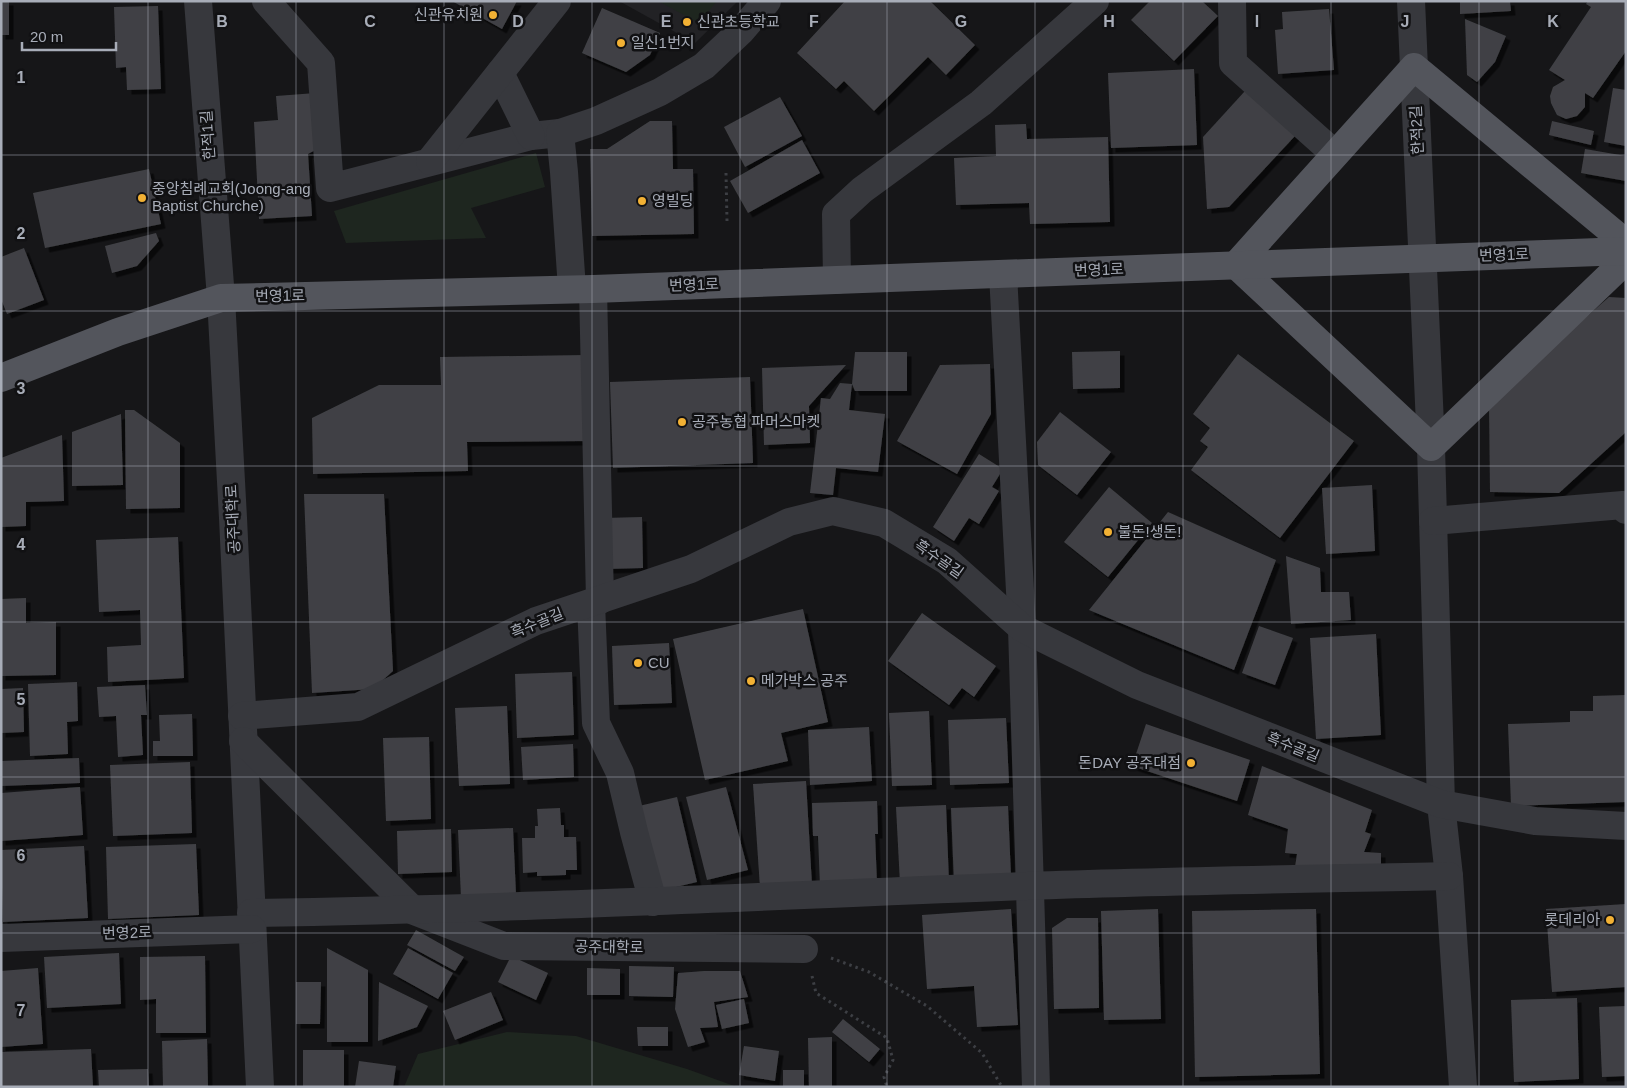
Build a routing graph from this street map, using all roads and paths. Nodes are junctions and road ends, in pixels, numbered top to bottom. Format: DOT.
graph roads {
  1 [pos="198,1"];
  2 [pos="266,1"];
  3 [pos="557,1"];
  4 [pos="767,1"];
  5 [pos="1095,1"];
  6 [pos="1232,1"];
  7 [pos="1411,1"];
  8 [pos="1414,67"];
  9 [pos="500,72"];
  10 [pos="560,133"];
  11 [pos="530,136"];
  12 [pos="1335,154"];
  13 [pos="430,161"];
  14 [pos="726,173"];
  15 [pos="727,221"];
  16 [pos="1626,243"];
  17 [pos="1626,251"];
  18 [pos="1423,258"];
  19 [pos="1626,260"];
  20 [pos="1236,265"];
  21 [pos="1004,274"];
  22 [pos="837,280"];
  23 [pos="583,289"];
  24 [pos="221,298"];
  25 [pos="1,378"];
  26 [pos="1431,447"];
  27 [pos="1625,506"];
  28 [pos="1433,521"];
  29 [pos="596,601"];
  30 [pos="1022,628"];
  31 [pos="242,729"];
  32 [pos="1441,804"];
  33 [pos="1626,826"];
  34 [pos="1448,876"];
  35 [pos="1031,886"];
  36 [pos="653,902"];
  37 [pos="414,911"];
  38 [pos="252,921"];
  39 [pos="1,938"];
  40 [pos="804,949"];
  41 [pos="260,1087"];
  42 [pos="887,1087"];
  43 [pos="1002,1087"];
  44 [pos="1036,1087"];
  45 [pos="1463,1087"];
  1 -- 24 [label="street, 한적1길"];
  2 -- 13 [label="street"];
  3 -- 9 [label="street"];
  4 -- 10 [label="street"];
  5 -- 22 [label="street"];
  6 -- 12 [label="street"];
  7 -- 8 [label="street, 한적2길"];
  8 -- 12 [label="main road"];
  8 -- 16 [label="main road"];
  8 -- 18 [label="street, 한적2길"];
  9 -- 11 [label="street"];
  9 -- 13 [label="street"];
  10 -- 11 [label="street"];
  10 -- 23 [label="street"];
  11 -- 13 [label="street"];
  12 -- 20 [label="main road"];
  14 -- 15 [label="path"];
  17 -- 18 [label="main road, 번영1로"];
  18 -- 20 [label="main road, 번영1로"];
  18 -- 26 [label="street, 한적2길"];
  19 -- 26 [label="main road"];
  20 -- 21 [label="main road, 번영1로"];
  20 -- 26 [label="main road"];
  21 -- 22 [label="main road, 번영1로"];
  21 -- 30 [label="street"];
  22 -- 23 [label="main road, 번영1로"];
  23 -- 24 [label="main road, 번영1로"];
  23 -- 29 [label="street"];
  24 -- 25 [label="main road, 번영1로"];
  24 -- 31 [label="street, 공주대학로"];
  26 -- 28 [label="street, 한적2길"];
  27 -- 28 [label="street"];
  28 -- 32 [label="street, 한적2길"];
  29 -- 30 [label="street, 흑수골길"];
  29 -- 31 [label="street, 흑수골길"];
  29 -- 36 [label="street"];
  30 -- 32 [label="street, 흑수골길"];
  30 -- 35 [label="street"];
  31 -- 37 [label="street, 공주대학로"];
  31 -- 38 [label="street, 공주대학로"];
  32 -- 33 [label="street, 흑수골길"];
  32 -- 34 [label="street, 한적2길"];
  34 -- 35 [label="street, 번영2로"];
  34 -- 45 [label="street, 한적2길"];
  35 -- 36 [label="street, 번영2로"];
  35 -- 44 [label="street"];
  36 -- 37 [label="street, 번영2로"];
  37 -- 38 [label="street, 번영2로"];
  37 -- 40 [label="street, 공주대학로"];
  38 -- 39 [label="street, 번영2로"];
  38 -- 41 [label="street, 공주대학로"];
  40 -- 42 [label="path"];
  40 -- 43 [label="path"];
}
